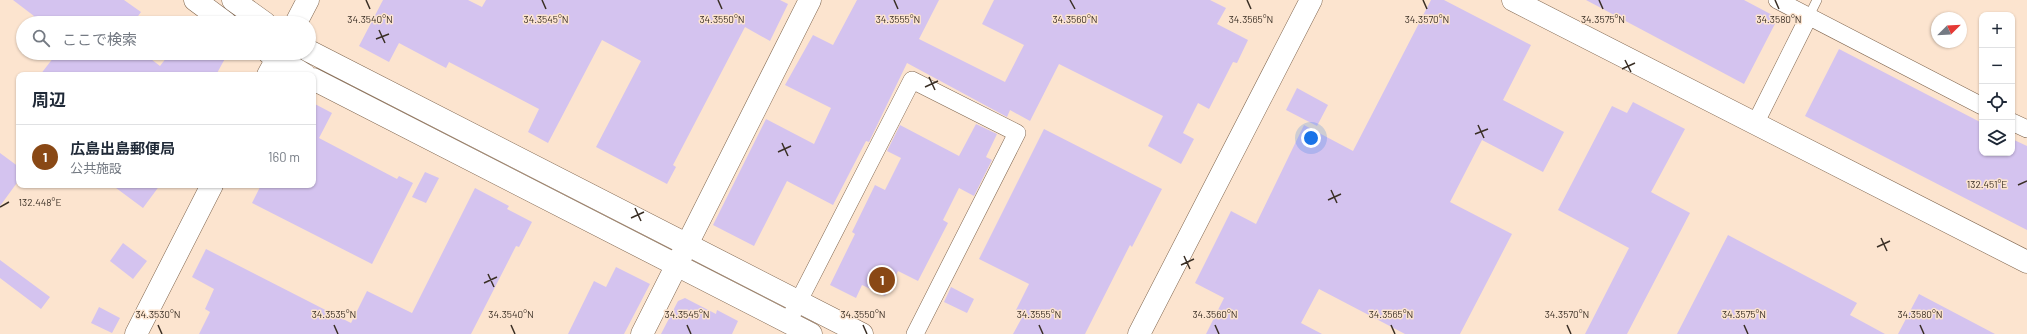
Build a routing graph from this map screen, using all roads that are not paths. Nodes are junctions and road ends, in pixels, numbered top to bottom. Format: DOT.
graph roads {
  1 [pos="195,0"];
  2 [pos="233,0"];
  3 [pos="308,0"];
  4 [pos="810,0"];
  5 [pos="1311,0"];
  6 [pos="1513,0"];
  7 [pos="1777,0"];
  8 [pos="1817,0"];
  9 [pos="217,16"];
  10 [pos="255,16"];
  11 [pos="300,16"];
  12 [pos="1809,16"];
  13 [pos="316,55"];
  14 [pos="274,60"];
  15 [pos="299,72"];
  16 [pos="316,81"];
  17 [pos="1979,104"];
  18 [pos="2015,123"];
  19 [pos="1755,124"];
  20 [pos="2027,129"];
  21 [pos="210,188"];
  22 [pos="687,245"];
  23 [pos="2027,262"];
  24 [pos="677,265"];
  25 [pos="798,301"];
  26 [pos="788,322"];
  27 [pos="136,334"];
  28 [pos="642,334"];
  29 [pos="811,334"];
  30 [pos="862,334"];
  31 [pos="916,334"];
  32 [pos="1139,334"];
  1 -- 9 [label="street"];
  2 -- 10 [label="street"];
  3 -- 11 [label="street"];
  4 -- 22 [label="street"];
  5 -- 32 [label="street"];
  6 -- 19 [label="street"];
  7 -- 12 [label="street"];
  8 -- 12 [label="lane"];
  12 -- 17 [label="street"];
  12 -- 19 [label="street"];
  13 -- 22 [label="street"];
  14 -- 15 [label="street"];
  16 -- 24 [label="street"];
  18 -- 20 [label="street"];
  19 -- 23 [label="street"];
  21 -- 27 [label="street"];
  22 -- 24 [label="street"];
  22 -- 25 [label="street"];
  24 -- 26 [label="street"];
  24 -- 28 [label="street"];
  25 -- 26 [label="street"];
  25 -- 30 [label="street"];
  25 -- 31 [label="street"];
  26 -- 29 [label="street"];
}
